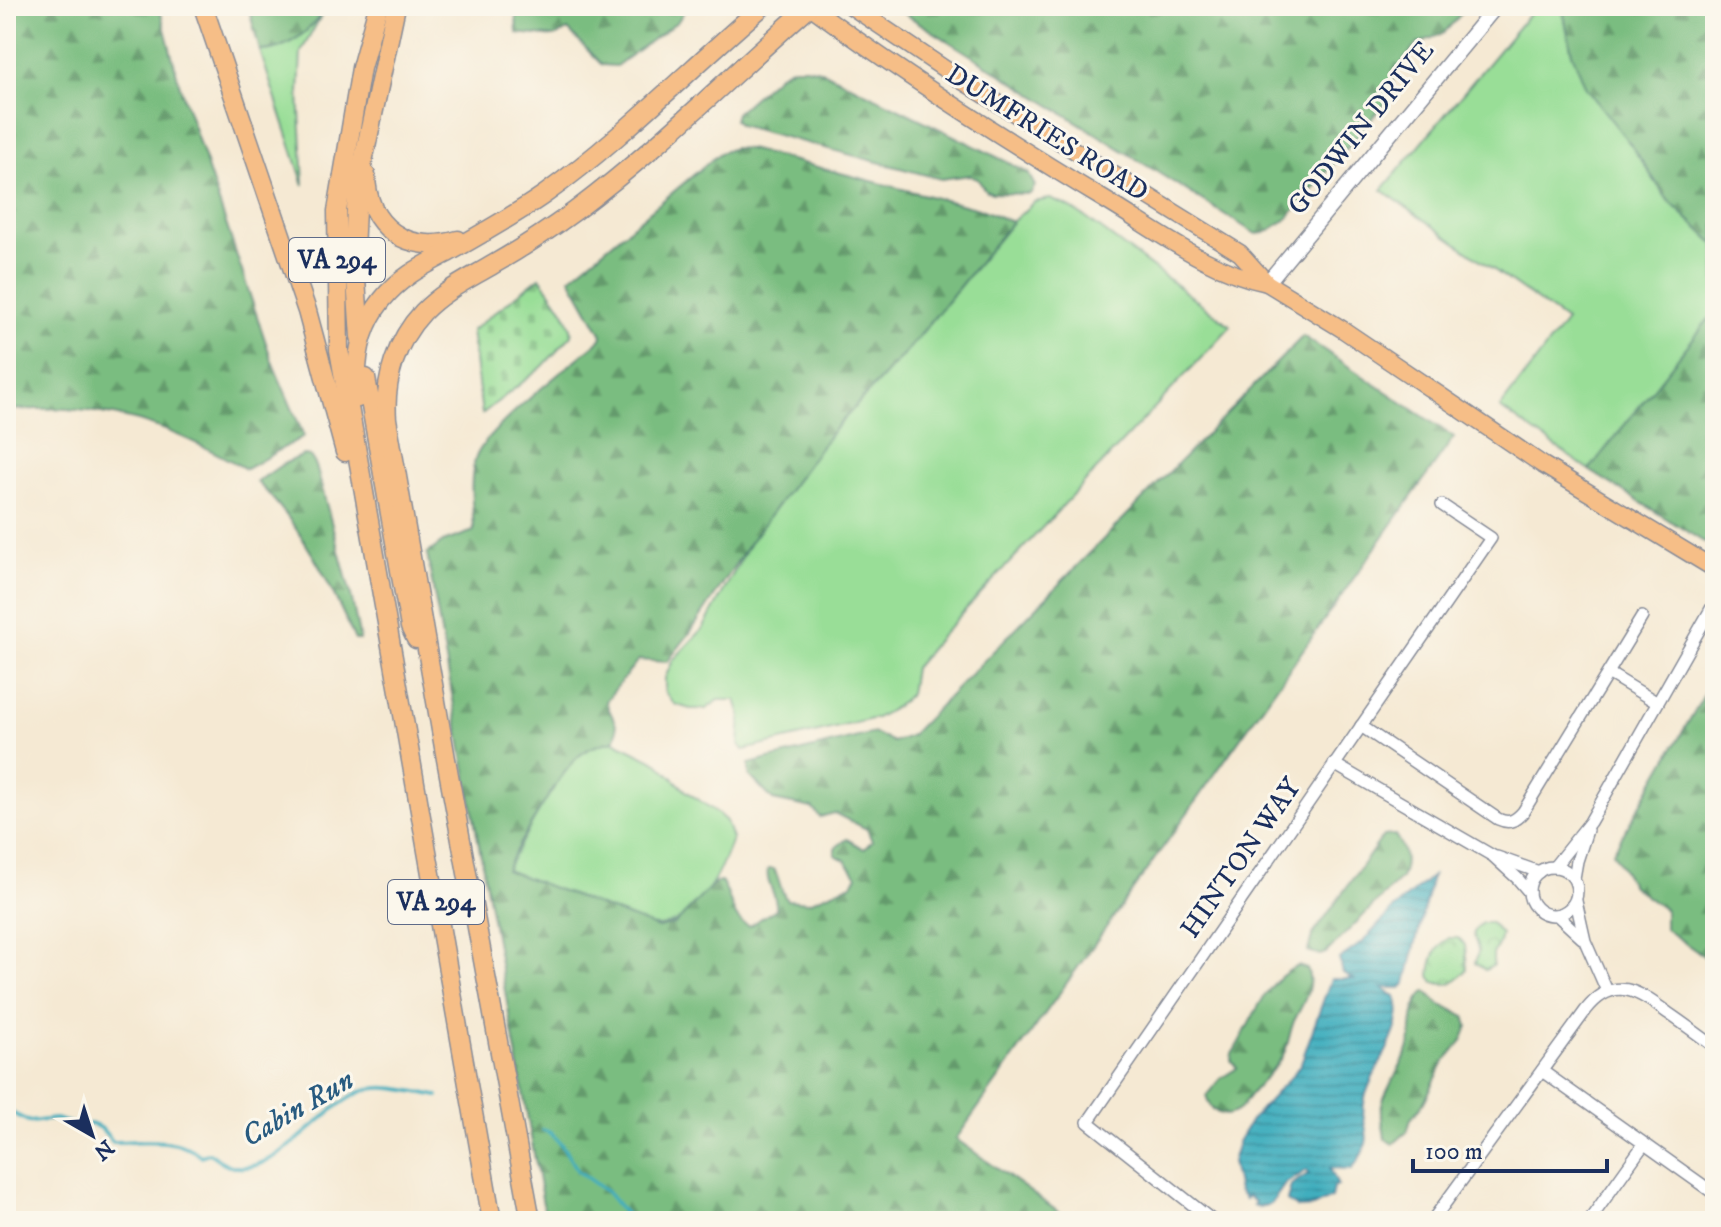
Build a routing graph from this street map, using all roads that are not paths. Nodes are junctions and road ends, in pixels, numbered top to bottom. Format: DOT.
graph roads {
  1 [pos="203,6"];
  2 [pos="378,6"];
  3 [pos="396,6"];
  4 [pos="735,6"];
  5 [pos="763,6"];
  6 [pos="810,6"];
  7 [pos="851,6"];
  8 [pos="1496,6"];
  9 [pos="730,34"];
  10 [pos="366,148"];
  11 [pos="484,231"];
  12 [pos="1267,283"];
  13 [pos="360,342"];
  14 [pos="1442,505"];
  15 [pos="370,516"];
  16 [pos="1715,569"];
  17 [pos="381,582"];
  18 [pos="1715,602"];
  19 [pos="1642,617"];
  20 [pos="429,663"];
  21 [pos="1608,673"];
  22 [pos="1656,702"];
  23 [pos="1361,726"];
  24 [pos="1334,764"];
  25 [pos="1590,822"];
  26 [pos="1493,856"];
  27 [pos="1554,867"];
  28 [pos="1539,872"];
  29 [pos="1574,878"];
  30 [pos="1529,892"];
  31 [pos="1576,901"];
  32 [pos="1557,915"];
  33 [pos="1585,941"];
  34 [pos="1607,991"];
  35 [pos="1715,1047"];
  36 [pos="1542,1071"];
  37 [pos="1644,1144"];
  38 [pos="1715,1194"];
  39 [pos="492,1221"];
  40 [pos="531,1221"];
  41 [pos="1213,1221"];
  42 [pos="1432,1221"];
  43 [pos="1589,1221"];
  1 -- 17 [label="highway"];
  2 -- 15 [label="highway, VA 294"];
  3 -- 10 [label="highway"];
  4 -- 9 [label="highway"];
  5 -- 9 [label="highway, VA 294"];
  6 -- 12 [label="main road, DUMFRIES ROAD"];
  6 -- 20 [label="highway, VA 294"];
  7 -- 12 [label="main road, DUMFRIES ROAD"];
  8 -- 12 [label="street, GODWIN DRIVE"];
  9 -- 11 [label="highway, VA 294"];
  10 -- 11 [label="highway"];
  10 -- 13 [label="highway"];
  11 -- 13 [label="highway, VA 294"];
  12 -- 16 [label="main road, DUMFRIES ROAD"];
  13 -- 15 [label="highway, VA 294"];
  13 -- 20 [label="highway"];
  14 -- 23 [label="street, HINTON WAY"];
  15 -- 17 [label="highway, VA 294"];
  17 -- 39 [label="highway, VA 294"];
  18 -- 22 [label="street"];
  19 -- 21 [label="street"];
  20 -- 40 [label="highway, VA 294"];
  21 -- 22 [label="street"];
  21 -- 23 [label="street"];
  22 -- 25 [label="street"];
  23 -- 24 [label="street, HINTON WAY"];
  24 -- 26 [label="street"];
  24 -- 41 [label="street, HINTON WAY"];
  25 -- 27 [label="street"];
  25 -- 29 [label="street"];
  26 -- 28 [label="street"];
  26 -- 30 [label="street"];
  27 -- 28 [label="street"];
  27 -- 29 [label="street"];
  28 -- 30 [label="street"];
  29 -- 31 [label="street"];
  30 -- 32 [label="street"];
  31 -- 32 [label="street"];
  31 -- 33 [label="street"];
  32 -- 33 [label="street"];
  33 -- 34 [label="street"];
  34 -- 35 [label="street"];
  34 -- 36 [label="street"];
  36 -- 37 [label="street"];
  36 -- 42 [label="street"];
  37 -- 38 [label="street"];
  37 -- 43 [label="street"];
}
